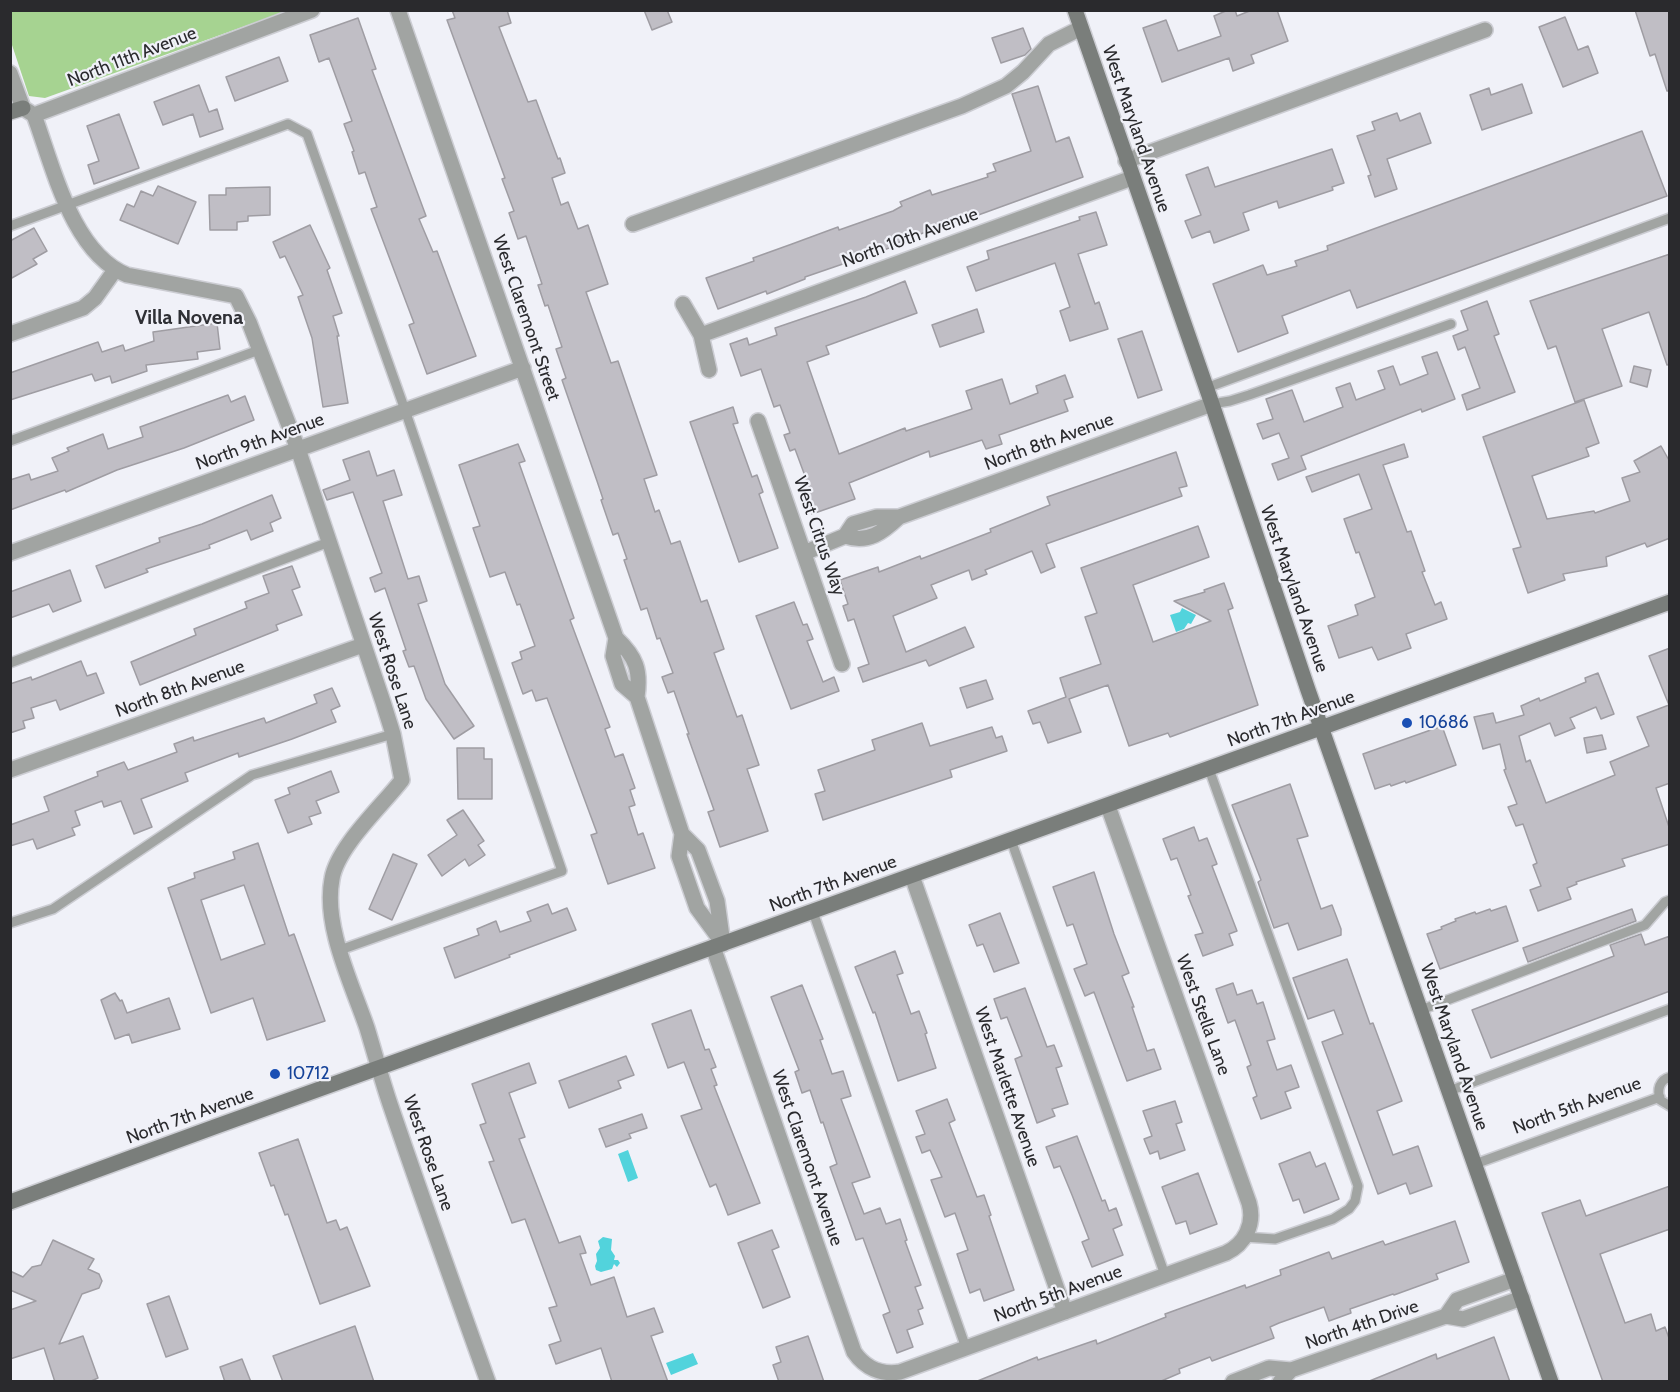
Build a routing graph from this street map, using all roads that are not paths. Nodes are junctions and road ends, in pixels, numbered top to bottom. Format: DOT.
graph roads {
  1 [pos="312,10"];
  2 [pos="398,10"];
  3 [pos="1075,10"];
  4 [pos="1081,28"];
  5 [pos="1485,30"];
  6 [pos="10,73"];
  7 [pos="22,112"];
  8 [pos="1126,160"];
  9 [pos="1132,178"];
  10 [pos="67,206"];
  11 [pos="1670,218"];
  12 [pos="633,224"];
  13 [pos="10,226"];
  14 [pos="115,270"];
  15 [pos="683,304"];
  16 [pos="1451,324"];
  17 [pos="10,334"];
  18 [pos="701,335"];
  19 [pos="259,350"];
  20 [pos="524,368"];
  21 [pos="709,370"];
  22 [pos="1206,388"];
  23 [pos="1212,404"];
  24 [pos="405,410"];
  25 [pos="758,421"];
  26 [pos="10,441"];
  27 [pos="298,449"];
  28 [pos="329,542"];
  29 [pos="10,553"];
  30 [pos="804,553"];
  31 [pos="1670,602"];
  32 [pos="363,645"];
  33 [pos="10,663"];
  34 [pos="842,664"];
  35 [pos="1321,729"];
  36 [pos="393,734"];
  37 [pos="1209,769"];
  38 [pos="10,770"];
  39 [pos="1108,806"];
  40 [pos="682,834"];
  41 [pos="1011,840"];
  42 [pos="703,862"];
  43 [pos="683,869"];
  44 [pos="912,876"];
  45 [pos="1670,900"];
  46 [pos="813,912"];
  47 [pos="10,922"];
  48 [pos="718,946"];
  49 [pos="340,950"];
  50 [pos="1670,1009"];
  51 [pos="1420,1010"];
  52 [pos="379,1068"];
  53 [pos="1670,1077"];
  54 [pos="1449,1091"];
  55 [pos="1660,1097"];
  56 [pos="1670,1107"];
  57 [pos="1475,1164"];
  58 [pos="10,1202"];
  59 [pos="1244,1238"];
  60 [pos="1165,1275"];
  61 [pos="1515,1279"];
  62 [pos="1522,1298"];
  63 [pos="1065,1312"];
  64 [pos="1446,1316"];
  65 [pos="966,1348"];
  66 [pos="1291,1370"];
  67 [pos="879,1372"];
  68 [pos="488,1382"];
  69 [pos="1233,1382"];
  70 [pos="1280,1382"];
  71 [pos="1551,1382"];
  1 -- 7 [label="street, North 11th Avenue"];
  2 -- 20 [label="street, West Claremont Street"];
  3 -- 4 [label="main road, West Maryland Avenue"];
  4 -- 8 [label="main road, West Maryland Avenue"];
  4 -- 12 [label="street"];
  5 -- 8 [label="street"];
  6 -- 7 [label="street, West Rose Lane"];
  7 -- 10 [label="street, West Rose Lane"];
  8 -- 9 [label="main road, West Maryland Avenue"];
  9 -- 18 [label="street, North 10th Avenue"];
  9 -- 22 [label="main road, West Maryland Avenue"];
  10 -- 13 [label="lane"];
  10 -- 14 [label="street, West Rose Lane"];
  10 -- 24 [label="lane"];
  11 -- 22 [label="lane"];
  14 -- 17 [label="street"];
  14 -- 19 [label="street, West Rose Lane"];
  15 -- 18 [label="street"];
  16 -- 23 [label="lane"];
  18 -- 21 [label="street"];
  19 -- 26 [label="lane"];
  19 -- 27 [label="street, West Rose Lane"];
  20 -- 24 [label="street, North 9th Avenue"];
  20 -- 40 [label="street, West Claremont Street"];
  22 -- 23 [label="main road, West Maryland Avenue"];
  23 -- 30 [label="street, North 8th Avenue"];
  23 -- 35 [label="main road, West Maryland Avenue"];
  24 -- 27 [label="street, North 9th Avenue"];
  24 -- 49 [label="lane"];
  25 -- 30 [label="street, West Citrus Way"];
  27 -- 28 [label="street, West Rose Lane"];
  27 -- 29 [label="street, North 9th Avenue"];
  28 -- 32 [label="street, West Rose Lane"];
  28 -- 33 [label="lane"];
  30 -- 34 [label="street, West Citrus Way"];
  31 -- 35 [label="main road, North 7th Avenue"];
  32 -- 36 [label="street, West Rose Lane"];
  32 -- 38 [label="street, North 8th Avenue"];
  35 -- 37 [label="main road, North 7th Avenue"];
  35 -- 51 [label="main road, West Maryland Avenue"];
  36 -- 47 [label="lane"];
  36 -- 49 [label="street, West Rose Lane"];
  37 -- 39 [label="main road, North 7th Avenue"];
  37 -- 59 [label="lane"];
  39 -- 41 [label="main road, North 7th Avenue"];
  39 -- 59 [label="street, West Stella Lane"];
  40 -- 42 [label="street, West Claremont Street"];
  40 -- 43 [label="street, West Claremont Street"];
  41 -- 44 [label="main road, North 7th Avenue"];
  41 -- 60 [label="lane"];
  42 -- 43 [label="street"];
  42 -- 48 [label="street, West Claremont Street"];
  43 -- 48 [label="street, West Claremont Street"];
  44 -- 46 [label="main road, North 7th Avenue"];
  44 -- 63 [label="street, West Marlette Avenue"];
  45 -- 51 [label="lane"];
  46 -- 48 [label="main road, North 7th Avenue"];
  46 -- 65 [label="lane"];
  48 -- 52 [label="main road, North 7th Avenue"];
  48 -- 67 [label="street, West Claremont Avenue"];
  49 -- 52 [label="street, West Rose Lane"];
  50 -- 54 [label="lane"];
  51 -- 54 [label="main road, West Maryland Avenue"];
  52 -- 58 [label="main road, North 7th Avenue"];
  52 -- 68 [label="street, West Rose Lane"];
  53 -- 55 [label="lane, North 5th Avenue"];
  54 -- 57 [label="main road, West Maryland Avenue"];
  55 -- 56 [label="lane, North 5th Avenue"];
  55 -- 57 [label="lane, North 5th Avenue"];
  57 -- 61 [label="main road, West Maryland Avenue"];
  59 -- 60 [label="street, North 5th Avenue"];
  60 -- 63 [label="street, North 5th Avenue"];
  61 -- 62 [label="main road, West Maryland Avenue"];
  61 -- 64 [label="street, North 4th Drive"];
  62 -- 64 [label="street, North 4th Drive"];
  62 -- 71 [label="main road, West Maryland Avenue"];
  63 -- 65 [label="street, North 5th Avenue"];
  64 -- 66 [label="street, North 4th Drive"];
  65 -- 67 [label="street, North 5th Avenue"];
  66 -- 69 [label="street, North 4th Drive"];
  66 -- 70 [label="street, North 4th Drive"];
}
